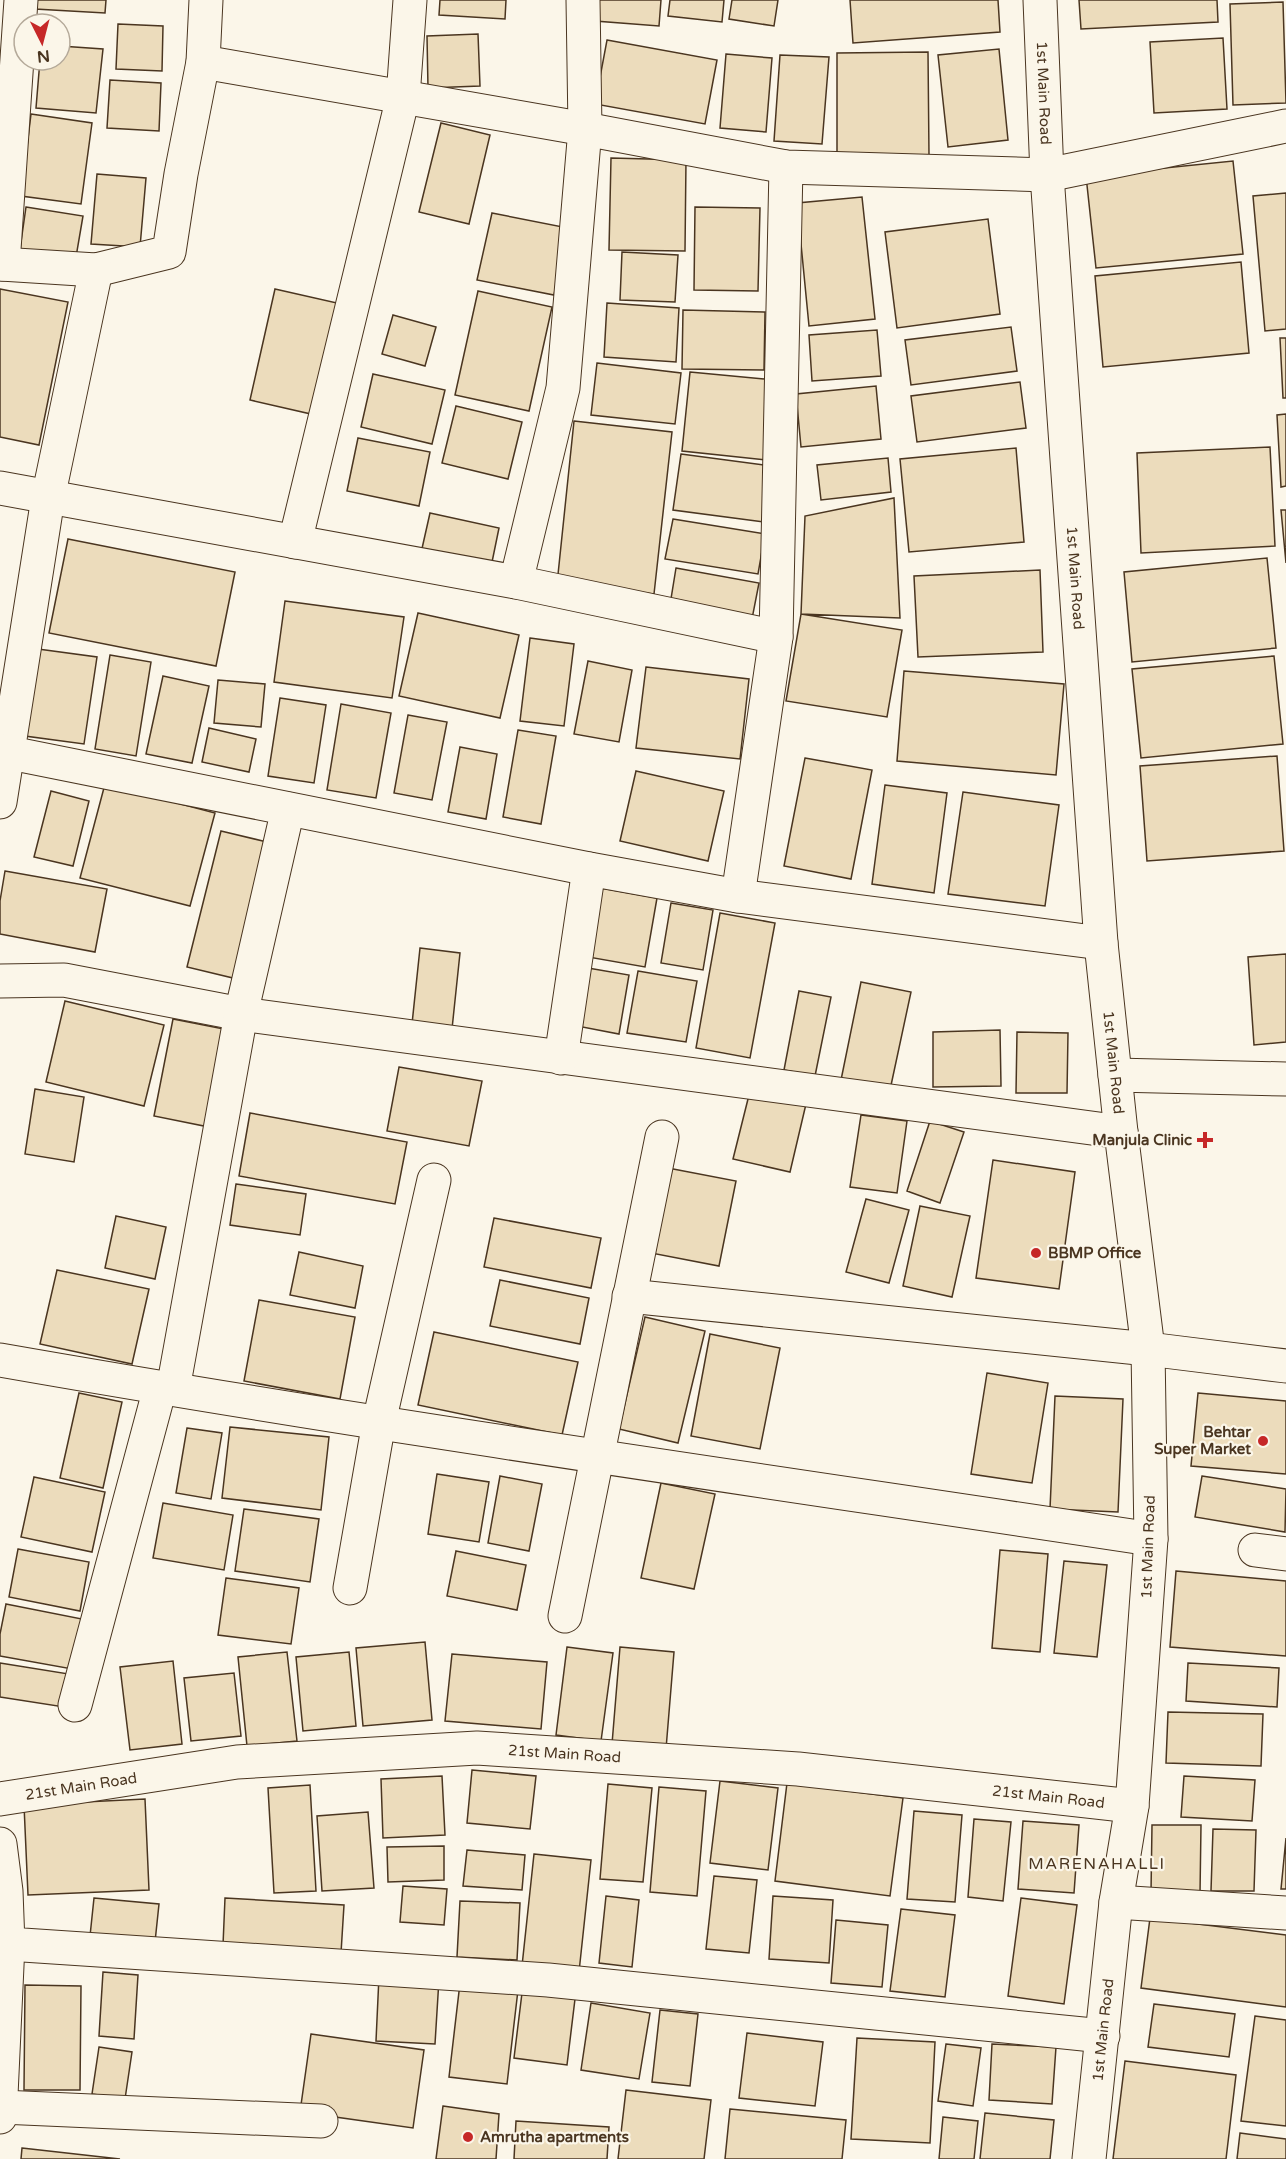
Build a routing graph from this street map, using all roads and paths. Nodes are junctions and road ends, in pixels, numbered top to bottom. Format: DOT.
graph roads {
  1 [pos="21,0"];
  2 [pos="206,0"];
  3 [pos="410,0"];
  4 [pos="583,0"];
  5 [pos="1040,0"];
  6 [pos="203,63"];
  7 [pos="403,97"];
  8 [pos="1286,126"];
  9 [pos="585,129"];
  10 [pos="786,167"];
  11 [pos="1047,175"];
  12 [pos="1,264"];
  13 [pos="96,270"];
  14 [pos="0,488"];
  15 [pos="48,498"];
  16 [pos="295,542"];
  17 [pos="516,582"];
  18 [pos="776,637"];
  19 [pos="4,752"];
  20 [pos="0,802"];
  21 [pos="288,809"];
  22 [pos="589,869"];
  23 [pos="738,896"];
  24 [pos="1101,943"];
  25 [pos="0,981"];
  26 [pos="241,1014"];
  27 [pos="561,1058"];
  28 [pos="1115,1075"];
  29 [pos="1286,1079"];
  30 [pos="1121,1132"];
  31 [pos="662,1137"];
  32 [pos="434,1180"];
  33 [pos="629,1296"];
  34 [pos="1148,1349"];
  35 [pos="0,1360"];
  36 [pos="1286,1366"];
  37 [pos="167,1389"];
  38 [pos="379,1422"];
  39 [pos="600,1455"];
  40 [pos="1151,1539"];
  41 [pos="350,1588"];
  42 [pos="566,1616"];
  43 [pos="75,1705"];
  44 [pos="0,1799"];
  45 [pos="1132,1806"];
  46 [pos="0,1844"];
  47 [pos="1116,1902"];
  48 [pos="1286,1913"];
  49 [pos="8,1944"];
  50 [pos="1102,2036"];
  51 [pos="1,2107"];
  52 [pos="0,2116"];
  53 [pos="321,2121"];
  54 [pos="1089,2159"];
  1 -- 12 [label="street"];
  2 -- 6 [label="street"];
  3 -- 7 [label="street"];
  4 -- 9 [label="street"];
  5 -- 11 [label="street, 1st Main Road"];
  6 -- 7 [label="street"];
  6 -- 13 [label="street"];
  7 -- 9 [label="street"];
  7 -- 16 [label="street"];
  8 -- 11 [label="street"];
  9 -- 10 [label="street"];
  9 -- 17 [label="street"];
  10 -- 11 [label="street"];
  10 -- 18 [label="street"];
  11 -- 24 [label="street, 1st Main Road"];
  12 -- 13 [label="street"];
  13 -- 15 [label="street"];
  14 -- 15 [label="street"];
  15 -- 16 [label="street"];
  15 -- 19 [label="street"];
  16 -- 17 [label="street"];
  17 -- 18 [label="street"];
  18 -- 23 [label="street"];
  19 -- 20 [label="street"];
  19 -- 21 [label="street"];
  21 -- 22 [label="street"];
  21 -- 26 [label="street"];
  22 -- 23 [label="street"];
  22 -- 27 [label="street"];
  23 -- 24 [label="street"];
  24 -- 28 [label="street, 1st Main Road"];
  25 -- 26 [label="street"];
  26 -- 27 [label="street"];
  26 -- 37 [label="street"];
  27 -- 30 [label="street"];
  28 -- 29 [label="street"];
  28 -- 30 [label="street, 1st Main Road"];
  30 -- 34 [label="street, 1st Main Road"];
  31 -- 33 [label="street"];
  32 -- 38 [label="street"];
  33 -- 34 [label="street"];
  33 -- 39 [label="street"];
  34 -- 36 [label="street"];
  34 -- 40 [label="street, 1st Main Road"];
  35 -- 37 [label="street"];
  37 -- 38 [label="street"];
  37 -- 43 [label="street"];
  38 -- 39 [label="street"];
  38 -- 41 [label="street"];
  39 -- 40 [label="street"];
  39 -- 42 [label="street"];
  40 -- 45 [label="street, 1st Main Road"];
  44 -- 45 [label="street, 21st Main Road"];
  45 -- 47 [label="street, 1st Main Road"];
  46 -- 49 [label="street"];
  47 -- 48 [label="street"];
  47 -- 50 [label="street, 1st Main Road"];
  49 -- 50 [label="street"];
  49 -- 51 [label="street"];
  50 -- 54 [label="street, 1st Main Road"];
  51 -- 52 [label="street"];
  51 -- 53 [label="street"];
}
